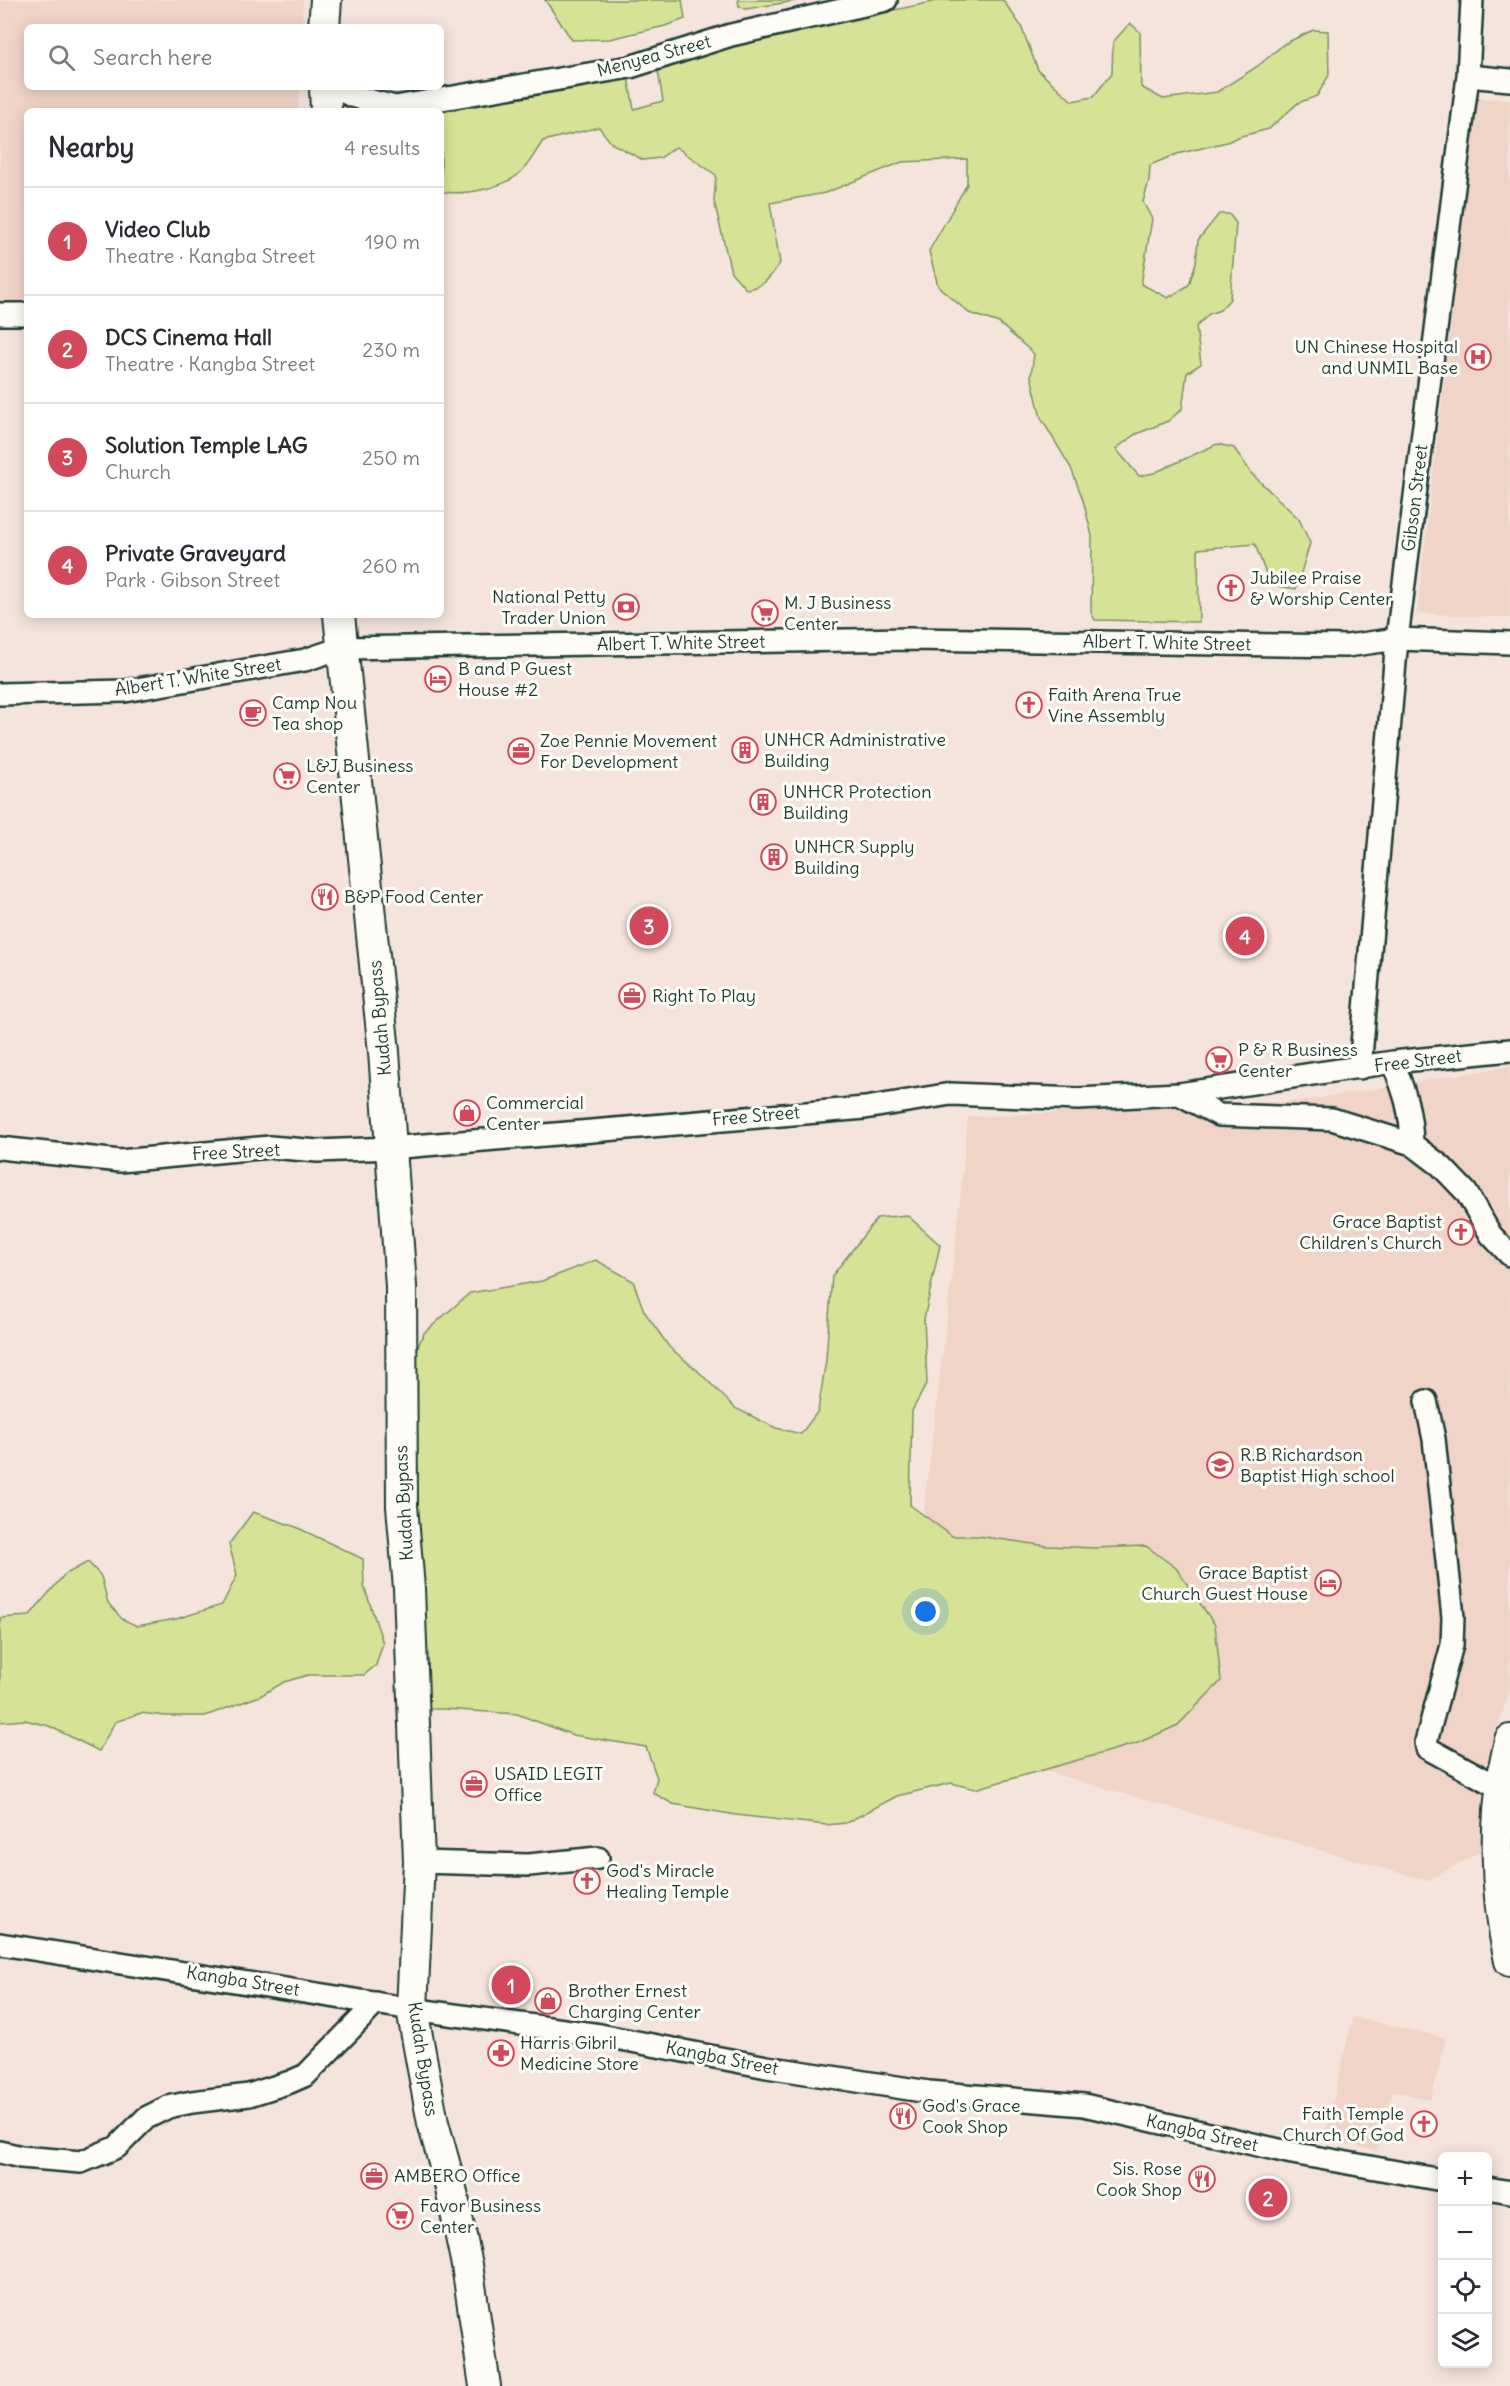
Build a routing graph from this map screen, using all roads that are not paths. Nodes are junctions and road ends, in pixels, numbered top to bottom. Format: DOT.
graph roads {
  1 [pos="326,0"];
  2 [pos="886,0"];
  3 [pos="1472,0"];
  4 [pos="324,24"];
  5 [pos="1468,76"];
  6 [pos="1510,80"];
  7 [pos="325,90"];
  8 [pos="340,90"];
  9 [pos="326,108"];
  10 [pos="387,108"];
  11 [pos="396,108"];
  12 [pos="0,314"];
  13 [pos="24,314"];
  14 [pos="339,618"];
  15 [pos="1397,639"];
  16 [pos="1510,643"];
  17 [pos="341,648"];
  18 [pos="0,694"];
  19 [pos="1510,1050"];
  20 [pos="1393,1062"];
  21 [pos="1360,1068"];
  22 [pos="1179,1094"];
  23 [pos="1412,1144"];
  24 [pos="0,1148"];
  25 [pos="390,1148"];
  26 [pos="1510,1255"];
  27 [pos="1426,1401"];
  28 [pos="1510,1740"];
  29 [pos="1491,1783"];
  30 [pos="598,1858"];
  31 [pos="419,1862"];
  32 [pos="2,1948"];
  33 [pos="1510,1961"];
  34 [pos="376,2003"];
  35 [pos="412,2009"];
  36 [pos="0,2152"];
  37 [pos="1438,2179"];
  38 [pos="1492,2189"];
  39 [pos="1510,2192"];
  40 [pos="485,2386"];
  1 -- 4 [label="street"];
  2 -- 11 [label="street, Menyea Street"];
  3 -- 5 [label="street, Gibson Street"];
  5 -- 6 [label="street"];
  5 -- 15 [label="street, Gibson Street"];
  7 -- 9 [label="street"];
  8 -- 10 [label="street"];
  12 -- 13 [label="street"];
  14 -- 17 [label="street, Kudah Bypass"];
  15 -- 16 [label="street, Albert T. White Street"];
  15 -- 17 [label="street, Albert T. White Street"];
  15 -- 21 [label="street, Gibson Street"];
  17 -- 18 [label="street, Albert T. White Street"];
  17 -- 25 [label="street, Kudah Bypass"];
  19 -- 20 [label="street, Free Street"];
  20 -- 21 [label="street, Free Street"];
  20 -- 23 [label="street"];
  21 -- 22 [label="street, Free Street"];
  22 -- 23 [label="street"];
  22 -- 25 [label="street, Free Street"];
  23 -- 26 [label="street"];
  24 -- 25 [label="street, Free Street"];
  25 -- 31 [label="street, Kudah Bypass"];
  27 -- 29 [label="street"];
  28 -- 33 [label="street"];
  30 -- 31 [label="street"];
  31 -- 35 [label="street, Kudah Bypass"];
  32 -- 34 [label="street, Kangba Street"];
  34 -- 35 [label="street, Kangba Street"];
  34 -- 36 [label="street"];
  35 -- 37 [label="street, Kangba Street"];
  35 -- 40 [label="street, Kudah Bypass"];
  38 -- 39 [label="street"];
}
